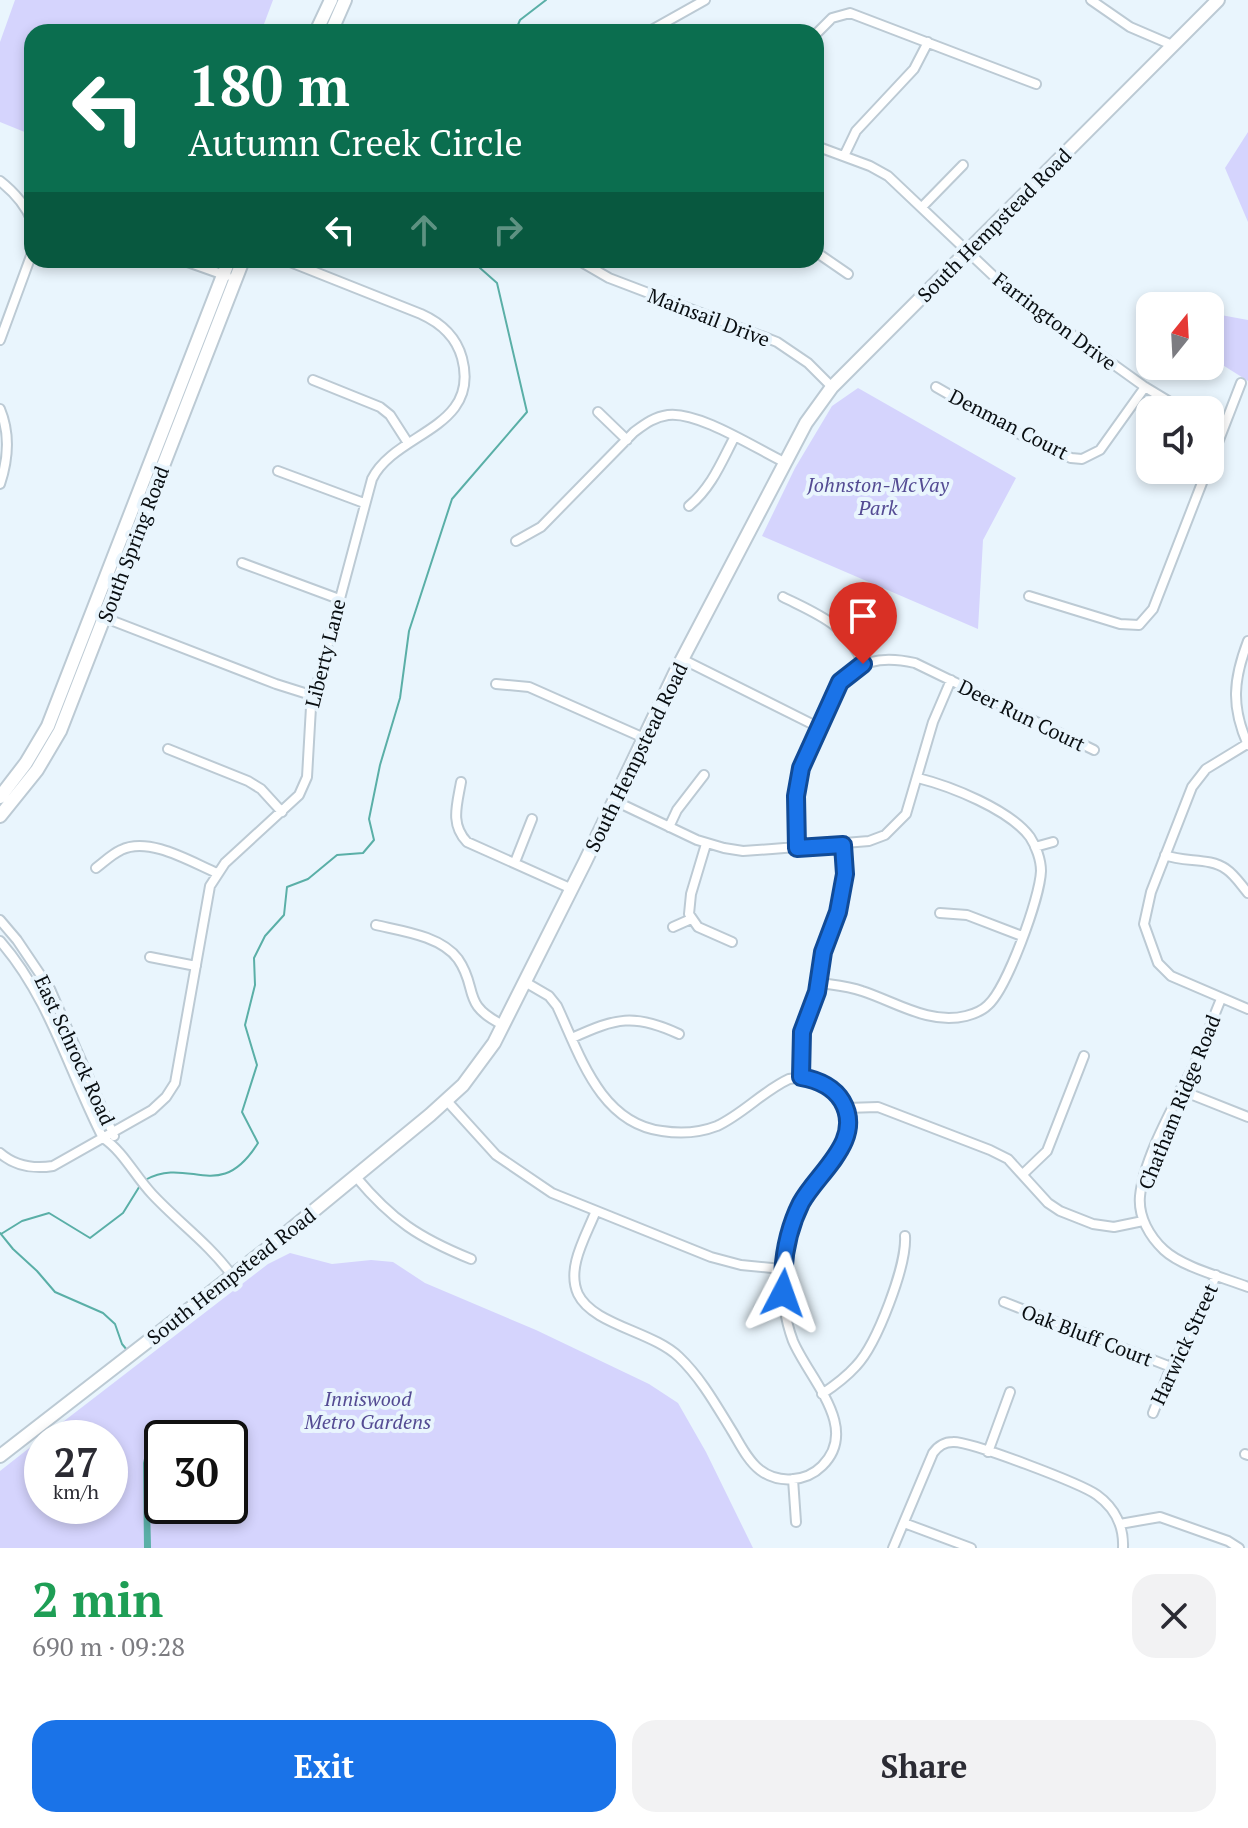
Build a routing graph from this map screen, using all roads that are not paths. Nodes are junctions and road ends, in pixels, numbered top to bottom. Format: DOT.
graph roads {
  1 [pos="331,0"];
  2 [pos="345,0"];
  3 [pos="705,0"];
  4 [pos="1091,0"];
  5 [pos="1218,0"];
  6 [pos="320,24"];
  7 [pos="334,24"];
  8 [pos="663,24"];
  9 [pos="824,26"];
  10 [pos="928,42"];
  11 [pos="1172,45"];
  12 [pos="1036,84"];
  13 [pos="824,149"];
  14 [pos="844,156"];
  15 [pos="963,165"];
  16 [pos="0,181"];
  17 [pos="24,206"];
  18 [pos="922,207"];
  19 [pos="966,252"];
  20 [pos="824,258"];
  21 [pos="26,268"];
  22 [pos="204,268"];
  23 [pos="229,268"];
  24 [pos="236,268"];
  25 [pos="305,268"];
  26 [pos="592,268"];
  27 [pos="848,274"];
  28 [pos="229,277"];
  29 [pos="0,340"];
  30 [pos="313,380"];
  31 [pos="1241,383"];
  32 [pos="832,387"];
  33 [pos="936,387"];
  34 [pos="1145,387"];
  35 [pos="1160,396"];
  36 [pos="0,409"];
  37 [pos="598,412"];
  38 [pos="1224,427"];
  39 [pos="734,438"];
  40 [pos="627,440"];
  41 [pos="408,443"];
  42 [pos="784,462"];
  43 [pos="278,471"];
  44 [pos="0,484"];
  45 [pos="1202,484"];
  46 [pos="364,503"];
  47 [pos="689,506"];
  48 [pos="516,541"];
  49 [pos="242,563"];
  50 [pos="1029,596"];
  51 [pos="783,597"];
  52 [pos="339,599"];
  53 [pos="98,615"];
  54 [pos="1248,641"];
  55 [pos="682,659"];
  56 [pos="863,664"];
  57 [pos="951,680"];
  58 [pos="496,684"];
  59 [pos="314,696"];
  60 [pos="818,727"];
  61 [pos="644,738"];
  62 [pos="1248,745"];
  63 [pos="168,749"];
  64 [pos="1094,750"];
  65 [pos="704,775"];
  66 [pos="918,778"];
  67 [pos="461,782"];
  68 [pos="0,797"];
  69 [pos="615,801"];
  70 [pos="282,812"];
  71 [pos="0,816"];
  72 [pos="532,819"];
  73 [pos="669,827"];
  74 [pos="1053,842"];
  75 [pos="706,844"];
  76 [pos="843,845"];
  77 [pos="1035,847"];
  78 [pos="797,848"];
  79 [pos="1165,855"];
  80 [pos="515,862"];
  81 [pos="96,868"];
  82 [pos="217,873"];
  83 [pos="572,889"];
  84 [pos="1248,893"];
  85 [pos="940,913"];
  86 [pos="691,919"];
  87 [pos="0,920"];
  88 [pos="376,925"];
  89 [pos="673,927"];
  90 [pos="1022,936"];
  91 [pos="0,941"];
  92 [pos="732,942"];
  93 [pos="150,957"];
  94 [pos="196,966"];
  95 [pos="525,982"];
  96 [pos="820,983"];
  97 [pos="1221,999"];
  98 [pos="1248,1009"];
  99 [pos="503,1025"];
  100 [pos="679,1034"];
  101 [pos="572,1038"];
  102 [pos="1084,1056"];
  103 [pos="801,1077"];
  104 [pos="1180,1090"];
  105 [pos="447,1101"];
  106 [pos="846,1108"];
  107 [pos="1248,1117"];
  108 [pos="114,1132"];
  109 [pos="103,1138"];
  110 [pos="114,1145"];
  111 [pos="0,1153"];
  112 [pos="1023,1174"];
  113 [pos="356,1177"];
  114 [pos="595,1213"];
  115 [pos="1143,1221"];
  116 [pos="905,1236"];
  117 [pos="471,1259"];
  118 [pos="782,1269"];
  119 [pos="231,1274"];
  120 [pos="1216,1275"];
  121 [pos="1248,1287"];
  122 [pos="1004,1302"];
  123 [pos="1171,1367"];
  124 [pos="1010,1392"];
  125 [pos="822,1394"];
  126 [pos="1153,1413"];
  127 [pos="988,1452"];
  128 [pos="0,1456"];
  129 [pos="793,1479"];
  130 [pos="796,1522"];
  131 [pos="904,1523"];
  132 [pos="1120,1524"];
  133 [pos="893,1548"];
  134 [pos="971,1548"];
  135 [pos="1123,1548"];
  136 [pos="1239,1548"];
  1 -- 6 [label="street"];
  2 -- 7 [label="street"];
  3 -- 8 [label="street"];
  4 -- 11 [label="street"];
  5 -- 11 [label="street, South Hempstead Road"];
  9 -- 10 [label="street"];
  10 -- 12 [label="street"];
  10 -- 14 [label="street"];
  11 -- 19 [label="street, South Hempstead Road"];
  13 -- 14 [label="street, Farrington Drive"];
  14 -- 18 [label="street, Farrington Drive"];
  15 -- 18 [label="street"];
  16 -- 17 [label="street"];
  18 -- 19 [label="street, Farrington Drive"];
  19 -- 32 [label="street, South Hempstead Road"];
  19 -- 34 [label="street, Farrington Drive"];
  20 -- 27 [label="street"];
  21 -- 29 [label="street"];
  22 -- 28 [label="street"];
  23 -- 28 [label="street, South Spring Road"];
  24 -- 28 [label="street, South Spring Road"];
  25 -- 41 [label="street, Liberty Lane"];
  26 -- 32 [label="street, Mainsail Drive"];
  28 -- 53 [label="street, South Spring Road"];
  30 -- 41 [label="street"];
  31 -- 38 [label="street"];
  32 -- 42 [label="street, South Hempstead Road"];
  33 -- 34 [label="street, Denman Court"];
  34 -- 35 [label="street, Farrington Drive"];
  36 -- 44 [label="street"];
  37 -- 40 [label="street"];
  39 -- 40 [label="street"];
  39 -- 42 [label="street"];
  39 -- 47 [label="street"];
  40 -- 48 [label="street"];
  41 -- 46 [label="street, Liberty Lane"];
  42 -- 55 [label="street, South Hempstead Road"];
  43 -- 46 [label="street"];
  45 -- 50 [label="street"];
  46 -- 52 [label="street, Liberty Lane"];
  49 -- 52 [label="street"];
  51 -- 56 [label="street"];
  52 -- 59 [label="street, Liberty Lane"];
  53 -- 59 [label="street"];
  53 -- 68 [label="street, South Spring Road"];
  53 -- 71 [label="street, South Spring Road"];
  54 -- 62 [label="street"];
  55 -- 60 [label="street"];
  55 -- 61 [label="street, South Hempstead Road"];
  56 -- 57 [label="street, Deer Run Court"];
  56 -- 60 [label="street"];
  57 -- 64 [label="street, Deer Run Court"];
  57 -- 66 [label="street"];
  58 -- 61 [label="street"];
  59 -- 70 [label="street, Liberty Lane"];
  60 -- 78 [label="street"];
  61 -- 69 [label="street, South Hempstead Road"];
  62 -- 79 [label="street"];
  63 -- 70 [label="street"];
  65 -- 73 [label="street"];
  66 -- 76 [label="street"];
  66 -- 77 [label="street"];
  67 -- 80 [label="street"];
  69 -- 73 [label="street"];
  69 -- 83 [label="street, South Hempstead Road"];
  70 -- 82 [label="street, Liberty Lane"];
  72 -- 80 [label="street"];
  73 -- 75 [label="street"];
  74 -- 77 [label="street"];
  75 -- 78 [label="street"];
  75 -- 86 [label="street"];
  76 -- 78 [label="street"];
  76 -- 96 [label="street"];
  77 -- 90 [label="street"];
  79 -- 84 [label="street"];
  79 -- 97 [label="street"];
  80 -- 83 [label="street"];
  81 -- 82 [label="street"];
  82 -- 94 [label="street, Liberty Lane"];
  83 -- 95 [label="street, South Hempstead Road"];
  85 -- 90 [label="street"];
  86 -- 89 [label="street"];
  86 -- 92 [label="street"];
  87 -- 108 [label="street, East Schrock Road"];
  88 -- 99 [label="street"];
  90 -- 96 [label="street"];
  91 -- 109 [label="street, East Schrock Road"];
  93 -- 94 [label="street"];
  94 -- 108 [label="street, Liberty Lane"];
  95 -- 99 [label="street, South Hempstead Road"];
  95 -- 101 [label="street"];
  96 -- 103 [label="street"];
  97 -- 98 [label="street"];
  97 -- 104 [label="street, Chatham Ridge Road"];
  99 -- 105 [label="street, South Hempstead Road"];
  100 -- 101 [label="street"];
  101 -- 103 [label="street"];
  102 -- 112 [label="street"];
  103 -- 106 [label="street"];
  104 -- 107 [label="street"];
  104 -- 115 [label="street, Chatham Ridge Road"];
  105 -- 113 [label="street, South Hempstead Road"];
  105 -- 114 [label="street"];
  106 -- 112 [label="street"];
  106 -- 118 [label="street"];
  108 -- 109 [label="street, Liberty Lane"];
  108 -- 110 [label="street, East Schrock Road"];
  109 -- 110 [label="street, East Schrock Road"];
  109 -- 111 [label="street, Liberty Lane"];
  110 -- 119 [label="street, East Schrock Road"];
  112 -- 115 [label="street"];
  113 -- 117 [label="street"];
  113 -- 119 [label="street, South Hempstead Road"];
  114 -- 118 [label="street"];
  114 -- 129 [label="street"];
  115 -- 120 [label="street"];
  116 -- 125 [label="street"];
  118 -- 125 [label="street"];
  119 -- 128 [label="street, South Hempstead Road"];
  120 -- 121 [label="street"];
  120 -- 123 [label="street, Harwick Street"];
  122 -- 123 [label="street, Oak Bluff Court"];
  123 -- 126 [label="street, Harwick Street"];
  124 -- 127 [label="street"];
  125 -- 129 [label="street"];
  127 -- 131 [label="street"];
  127 -- 132 [label="street"];
  129 -- 130 [label="street"];
  131 -- 133 [label="street"];
  131 -- 134 [label="street"];
  132 -- 135 [label="street"];
  132 -- 136 [label="street"];
}
